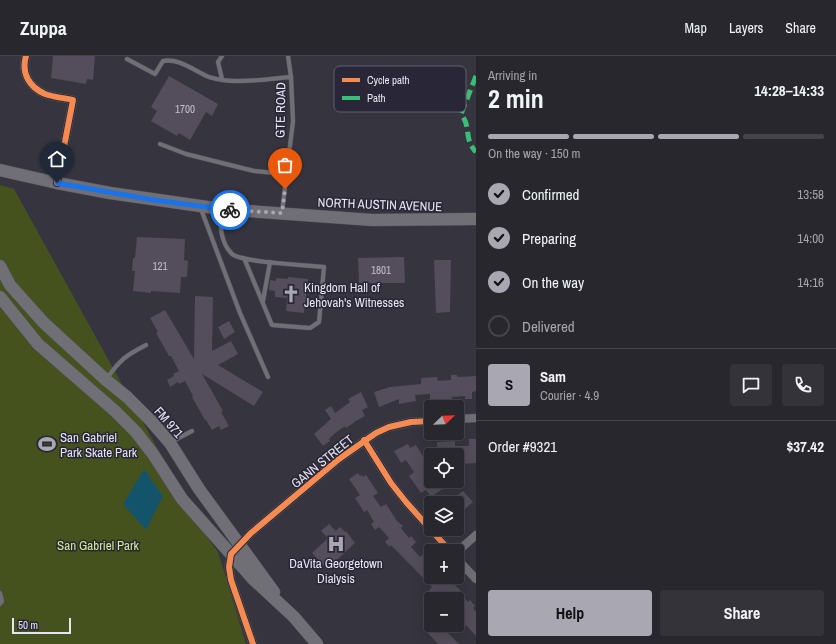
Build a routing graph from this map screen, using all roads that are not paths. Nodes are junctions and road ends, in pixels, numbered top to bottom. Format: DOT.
graph roads {
  1 [pos="26,56"];
  2 [pos="222,56"];
  3 [pos="288,56"];
  4 [pos="127,59"];
  5 [pos="291,77"];
  6 [pos="222,80"];
  7 [pos="160,144"];
  8 [pos="0,170"];
  9 [pos="286,174"];
  10 [pos="57,183"];
  11 [pos="200,206"];
  12 [pos="221,210"];
  13 [pos="282,213"];
  14 [pos="476,219"];
  15 [pos="226,243"];
  16 [pos="216,246"];
  17 [pos="244,258"];
  18 [pos="270,262"];
  19 [pos="0,266"];
  20 [pos="0,297"];
  21 [pos="262,301"];
  22 [pos="146,345"];
  23 [pos="268,377"];
  24 [pos="106,380"];
  25 [pos="94,393"];
  26 [pos="476,418"];
  27 [pos="464,419"];
  28 [pos="424,421"];
  29 [pos="192,431"];
  30 [pos="364,440"];
  31 [pos="170,443"];
  32 [pos="476,535"];
  33 [pos="239,544"];
  34 [pos="444,544"];
  35 [pos="464,546"];
  36 [pos="231,554"];
  37 [pos="464,566"];
  38 [pos="476,579"];
  39 [pos="0,592"];
  40 [pos="0,604"];
  41 [pos="294,617"];
  42 [pos="253,644"];
  43 [pos="317,644"];
  1 -- 10 [label="street"];
  2 -- 6 [label="lane"];
  3 -- 5 [label="lane, GTE ROAD"];
  4 -- 6 [label="lane"];
  5 -- 6 [label="lane"];
  5 -- 9 [label="lane, GTE ROAD"];
  7 -- 9 [label="lane"];
  8 -- 10 [label="main road, NORTH AUSTIN AVENUE"];
  9 -- 13 [label="lane, GTE ROAD"];
  10 -- 11 [label="main road, NORTH AUSTIN AVENUE"];
  11 -- 12 [label="main road, NORTH AUSTIN AVENUE"];
  11 -- 16 [label="lane"];
  12 -- 13 [label="main road, NORTH AUSTIN AVENUE"];
  12 -- 15 [label="lane"];
  13 -- 14 [label="main road, NORTH AUSTIN AVENUE"];
  15 -- 16 [label="lane"];
  15 -- 17 [label="lane"];
  16 -- 23 [label="lane"];
  17 -- 18 [label="lane"];
  17 -- 21 [label="lane"];
  18 -- 21 [label="lane"];
  18 -- 21 [label="lane"];
  19 -- 24 [label="main road, FM 971 / FM 971"];
  20 -- 25 [label="main road, FM 971 / FM 971"];
  22 -- 24 [label="lane"];
  24 -- 25 [label="main road"];
  24 -- 31 [label="main road, FM 971 / FM 971"];
  25 -- 36 [label="main road, FM 971 / FM 971"];
  26 -- 27 [label="street"];
  28 -- 30 [label="street, GANN STREET"];
  29 -- 31 [label="lane"];
  30 -- 33 [label="street, GANN STREET"];
  30 -- 34 [label="street"];
  31 -- 33 [label="main road, FM 971 / FM 971"];
  32 -- 35 [label="street"];
  33 -- 36 [label="street, GANN STREET"];
  33 -- 41 [label="main road, FM 971 / FM 971"];
  36 -- 41 [label="main road, FM 971 / FM 971"];
  36 -- 42 [label="street"];
  37 -- 38 [label="street"];
  39 -- 40 [label="lane"];
  41 -- 43 [label="main road, FM 971 / FM 971"];
}
